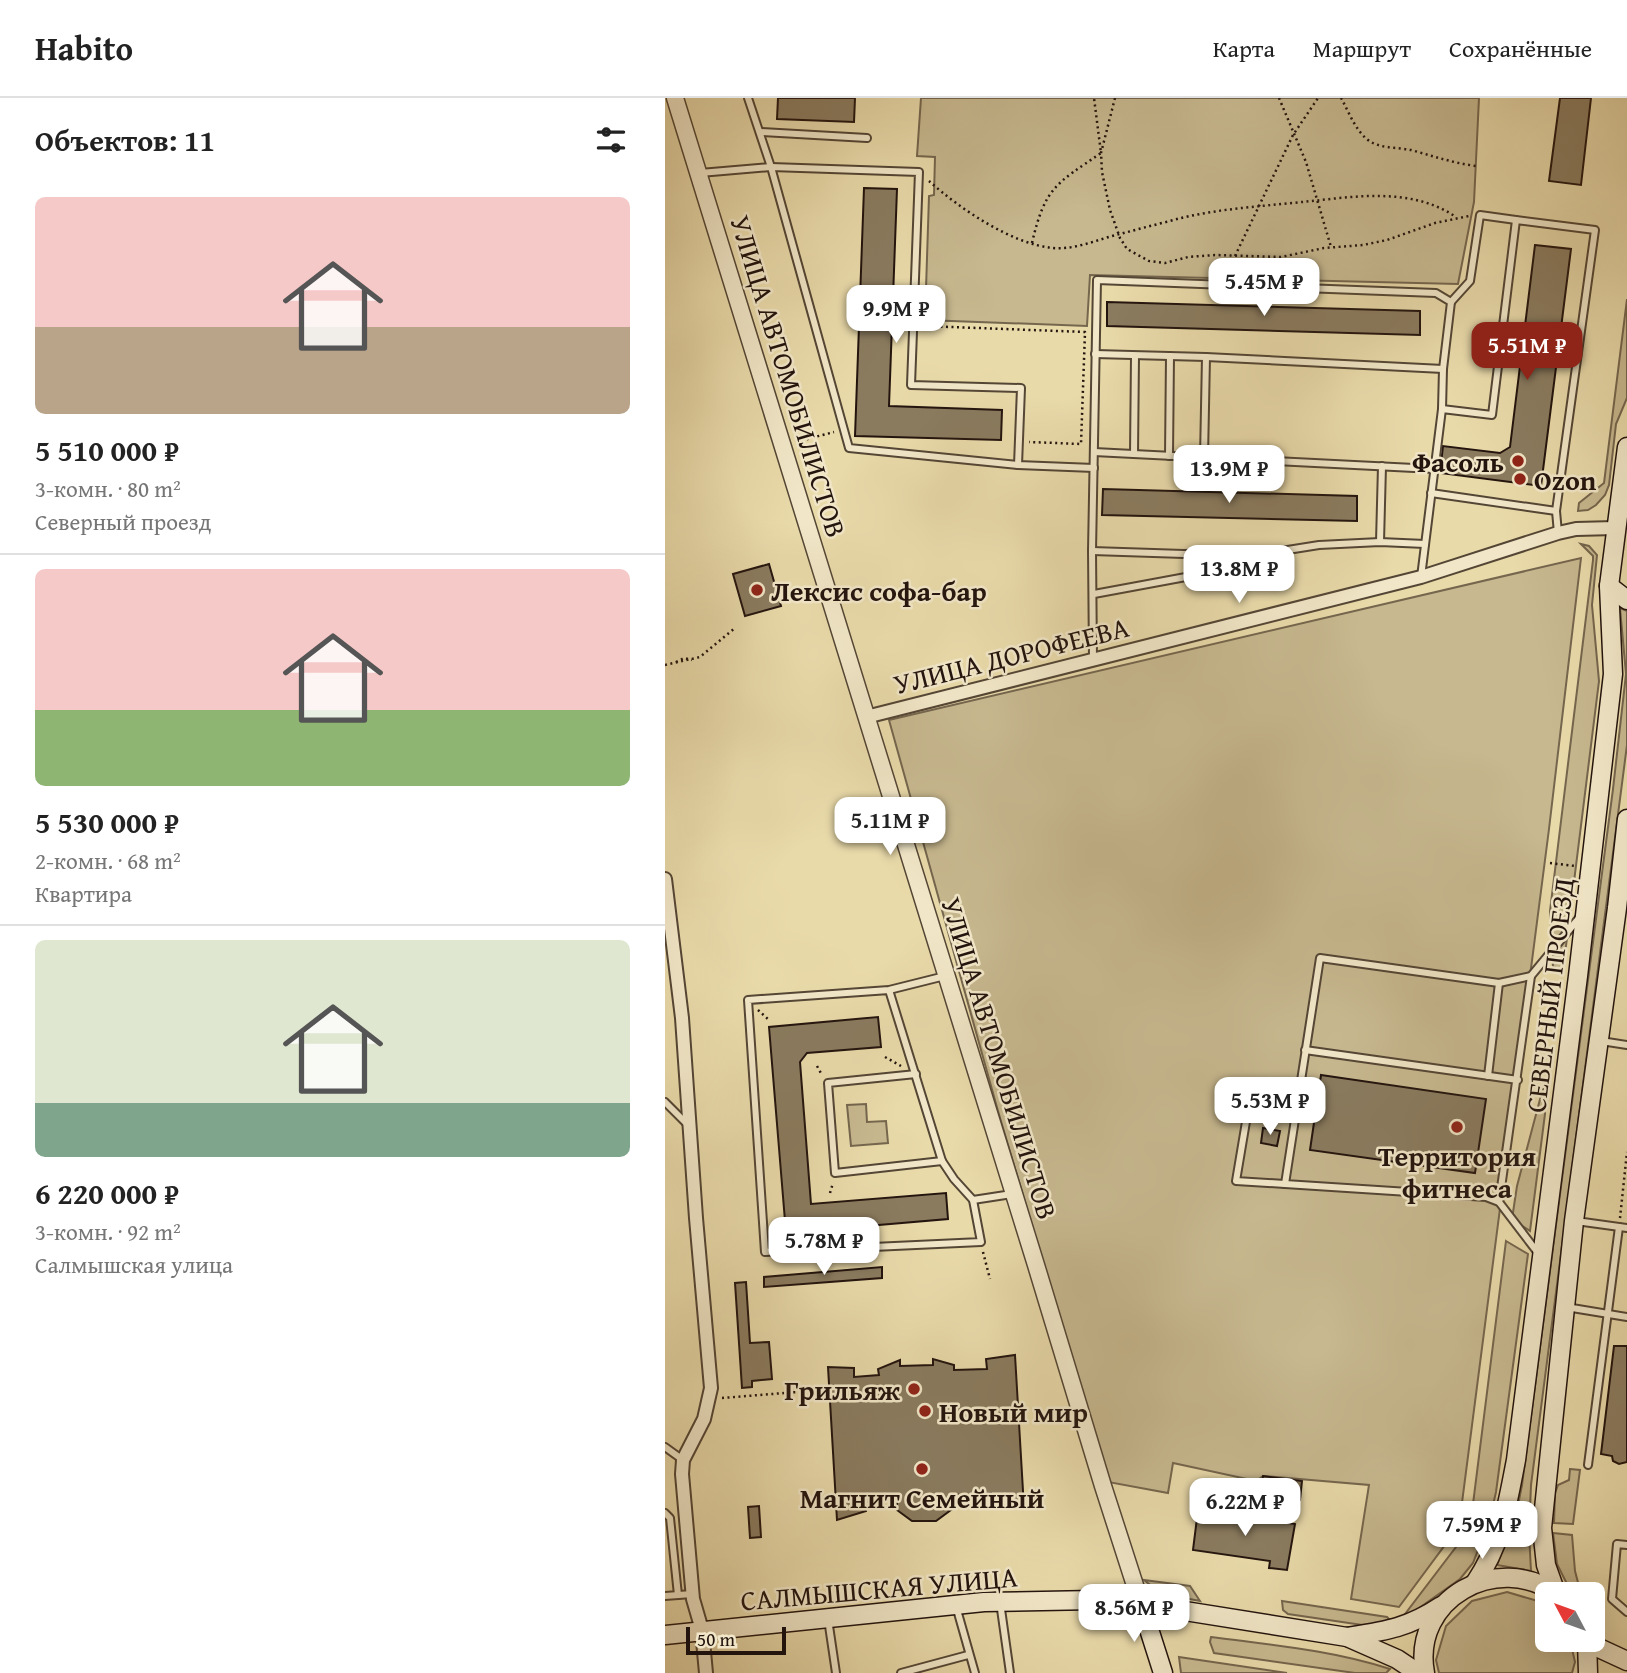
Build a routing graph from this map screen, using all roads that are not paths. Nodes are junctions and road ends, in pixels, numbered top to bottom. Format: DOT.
graph roads {
  1 [pos="675,98"];
  2 [pos="748,98"];
  3 [pos="760,132"];
  4 [pos="867,138"];
  5 [pos="771,167"];
  6 [pos="699,173"];
  7 [pos="1516,220"];
  8 [pos="1451,302"];
  9 [pos="1095,354"];
  10 [pos="1135,356"];
  11 [pos="1170,356"];
  12 [pos="1206,357"];
  13 [pos="1443,369"];
  14 [pos="1442,409"];
  15 [pos="1626,450"];
  16 [pos="1094,452"];
  17 [pos="1134,454"];
  18 [pos="1169,456"];
  19 [pos="1204,457"];
  20 [pos="1018,465"];
  21 [pos="1382,466"];
  22 [pos="1094,468"];
  23 [pos="1434,470"];
  24 [pos="1431,493"];
  25 [pos="1556,511"];
  26 [pos="1615,528"];
  27 [pos="1558,533"];
  28 [pos="1380,542"];
  29 [pos="1425,544"];
  30 [pos="1092,551"];
  31 [pos="1275,552"];
  32 [pos="1421,577"];
  33 [pos="1609,586"];
  34 [pos="1094,594"];
  35 [pos="1627,600"];
  36 [pos="1093,659"];
  37 [pos="866,717"];
  38 [pos="1627,819"];
  39 [pos="665,879"];
  40 [pos="1622,908"];
  41 [pos="1586,910"];
  42 [pos="946,976"];
  43 [pos="1531,976"];
  44 [pos="1499,984"];
  45 [pos="889,990"];
  46 [pos="1598,1041"];
  47 [pos="1627,1045"];
  48 [pos="1305,1050"];
  49 [pos="916,1074"];
  50 [pos="1487,1076"];
  51 [pos="1518,1080"];
  52 [pos="1278,1096"];
  53 [pos="665,1102"];
  54 [pos="689,1126"];
  55 [pos="942,1161"];
  56 [pos="1285,1184"];
  57 [pos="1014,1194"];
  58 [pos="973,1200"];
  59 [pos="1499,1202"];
  60 [pos="1574,1221"];
  61 [pos="1623,1227"];
  62 [pos="1542,1257"];
  63 [pos="1564,1307"];
  64 [pos="1609,1314"];
  65 [pos="1627,1317"];
  66 [pos="665,1447"];
  67 [pos="683,1460"];
  68 [pos="1588,1465"];
  69 [pos="665,1513"];
  70 [pos="1627,1545"];
  71 [pos="1535,1582"];
  72 [pos="1552,1582"];
  73 [pos="1475,1583"];
  74 [pos="692,1594"];
  75 [pos="678,1595"];
  76 [pos="665,1596"];
  77 [pos="1000,1602"];
  78 [pos="955,1604"];
  79 [pos="1141,1604"];
  80 [pos="1444,1605"];
  81 [pos="1627,1612"];
  82 [pos="828,1618"];
  83 [pos="702,1630"];
  84 [pos="665,1635"];
  85 [pos="1346,1637"];
  86 [pos="1605,1650"];
  87 [pos="1587,1652"];
  88 [pos="968,1655"];
  89 [pos="1627,1661"];
  90 [pos="706,1673"];
  91 [pos="836,1673"];
  92 [pos="901,1673"];
  93 [pos="975,1673"];
  94 [pos="1010,1673"];
  95 [pos="1163,1673"];
  96 [pos="1418,1673"];
  97 [pos="1425,1673"];
  98 [pos="1588,1673"];
  1 -- 6 [label="street, УЛИЦА АВТОМОБИЛИСТОВ"];
  2 -- 3 [label="lane"];
  3 -- 4 [label="lane"];
  3 -- 5 [label="lane"];
  5 -- 6 [label="lane"];
  5 -- 20 [label="lane"];
  5 -- 20 [label="lane"];
  6 -- 37 [label="street, УЛИЦА АВТОМОБИЛИСТОВ"];
  7 -- 8 [label="lane"];
  7 -- 14 [label="lane"];
  7 -- 25 [label="lane"];
  8 -- 9 [label="lane"];
  8 -- 13 [label="lane"];
  9 -- 10 [label="lane"];
  9 -- 16 [label="lane"];
  10 -- 11 [label="lane"];
  10 -- 17 [label="lane"];
  11 -- 12 [label="lane"];
  11 -- 18 [label="lane"];
  12 -- 13 [label="lane"];
  12 -- 19 [label="lane"];
  13 -- 14 [label="lane"];
  14 -- 23 [label="lane"];
  15 -- 26 [label="main road, СЕВЕРНЫЙ ПРОЕЗД"];
  16 -- 17 [label="lane"];
  16 -- 22 [label="lane"];
  17 -- 18 [label="lane"];
  18 -- 19 [label="lane"];
  19 -- 21 [label="lane"];
  20 -- 22 [label="lane"];
  21 -- 23 [label="lane"];
  21 -- 28 [label="lane"];
  22 -- 30 [label="lane"];
  23 -- 24 [label="lane"];
  24 -- 25 [label="lane"];
  24 -- 29 [label="lane"];
  25 -- 27 [label="lane"];
  26 -- 27 [label="street, УЛИЦА ДОРОФЕЕВА"];
  26 -- 33 [label="main road, СЕВЕРНЫЙ ПРОЕЗД"];
  27 -- 32 [label="street, УЛИЦА ДОРОФЕЕВА"];
  28 -- 29 [label="lane"];
  28 -- 31 [label="lane"];
  29 -- 32 [label="lane"];
  30 -- 31 [label="lane"];
  30 -- 34 [label="lane"];
  31 -- 34 [label="lane"];
  32 -- 36 [label="street, УЛИЦА ДОРОФЕЕВА"];
  33 -- 35 [label="main road"];
  33 -- 41 [label="main road, СЕВЕРНЫЙ ПРОЕЗД"];
  34 -- 36 [label="lane"];
  36 -- 37 [label="street, УЛИЦА ДОРОФЕЕВА"];
  37 -- 42 [label="street, УЛИЦА АВТОМОБИЛИСТОВ"];
  38 -- 40 [label="main road, СЕВЕРНЫЙ ПРОЕЗД"];
  39 -- 54 [label="street"];
  40 -- 46 [label="main road, СЕВЕРНЫЙ ПРОЕЗД"];
  41 -- 43 [label="lane"];
  41 -- 62 [label="main road, СЕВЕРНЫЙ ПРОЕЗД"];
  42 -- 45 [label="lane"];
  42 -- 57 [label="street, УЛИЦА АВТОМОБИЛИСТОВ"];
  43 -- 44 [label="lane"];
  43 -- 51 [label="lane"];
  44 -- 48 [label="lane"];
  44 -- 50 [label="lane"];
  45 -- 49 [label="lane"];
  45 -- 58 [label="lane"];
  46 -- 47 [label="lane"];
  46 -- 60 [label="main road, СЕВЕРНЫЙ ПРОЕЗД"];
  48 -- 50 [label="lane"];
  48 -- 56 [label="lane"];
  49 -- 55 [label="lane"];
  49 -- 55 [label="lane"];
  50 -- 51 [label="lane"];
  51 -- 59 [label="lane"];
  52 -- 56 [label="lane"];
  53 -- 54 [label="lane"];
  54 -- 67 [label="street"];
  55 -- 58 [label="lane"];
  56 -- 59 [label="lane"];
  57 -- 58 [label="lane"];
  57 -- 79 [label="street, УЛИЦА АВТОМОБИЛИСТОВ"];
  59 -- 62 [label="lane"];
  60 -- 61 [label="lane"];
  60 -- 63 [label="main road, СЕВЕРНЫЙ ПРОЕЗД"];
  61 -- 64 [label="lane"];
  62 -- 73 [label="main road, СЕВЕРНЫЙ ПРОЕЗД"];
  63 -- 64 [label="lane"];
  63 -- 72 [label="main road, СЕВЕРНЫЙ ПРОЕЗД"];
  64 -- 65 [label="lane"];
  64 -- 68 [label="lane"];
  66 -- 67 [label="lane"];
  67 -- 74 [label="street"];
  69 -- 75 [label="lane"];
  70 -- 81 [label="lane"];
  71 -- 73 [label="main road"];
  73 -- 80 [label="main road"];
  74 -- 75 [label="lane"];
  74 -- 83 [label="street"];
  75 -- 76 [label="lane"];
  77 -- 78 [label="main road, САЛМЫШСКАЯ УЛИЦА"];
  77 -- 79 [label="main road, САЛМЫШСКАЯ УЛИЦА"];
  77 -- 94 [label="lane"];
  78 -- 82 [label="main road, САЛМЫШСКАЯ УЛИЦА"];
  78 -- 88 [label="lane"];
  79 -- 85 [label="main road, САЛМЫШСКАЯ УЛИЦА"];
  79 -- 95 [label="main road, УЛИЦА АВТОМОБИЛИСТОВ"];
  80 -- 85 [label="main road"];
  80 -- 97 [label="main road"];
  82 -- 83 [label="main road, САЛМЫШСКАЯ УЛИЦА"];
  82 -- 91 [label="lane"];
  83 -- 84 [label="main road, САЛМЫШСКАЯ УЛИЦА"];
  83 -- 90 [label="street"];
  85 -- 96 [label="main road"];
  86 -- 89 [label="main road"];
  87 -- 98 [label="main road"];
  88 -- 92 [label="lane"];
  88 -- 93 [label="lane"];
}
